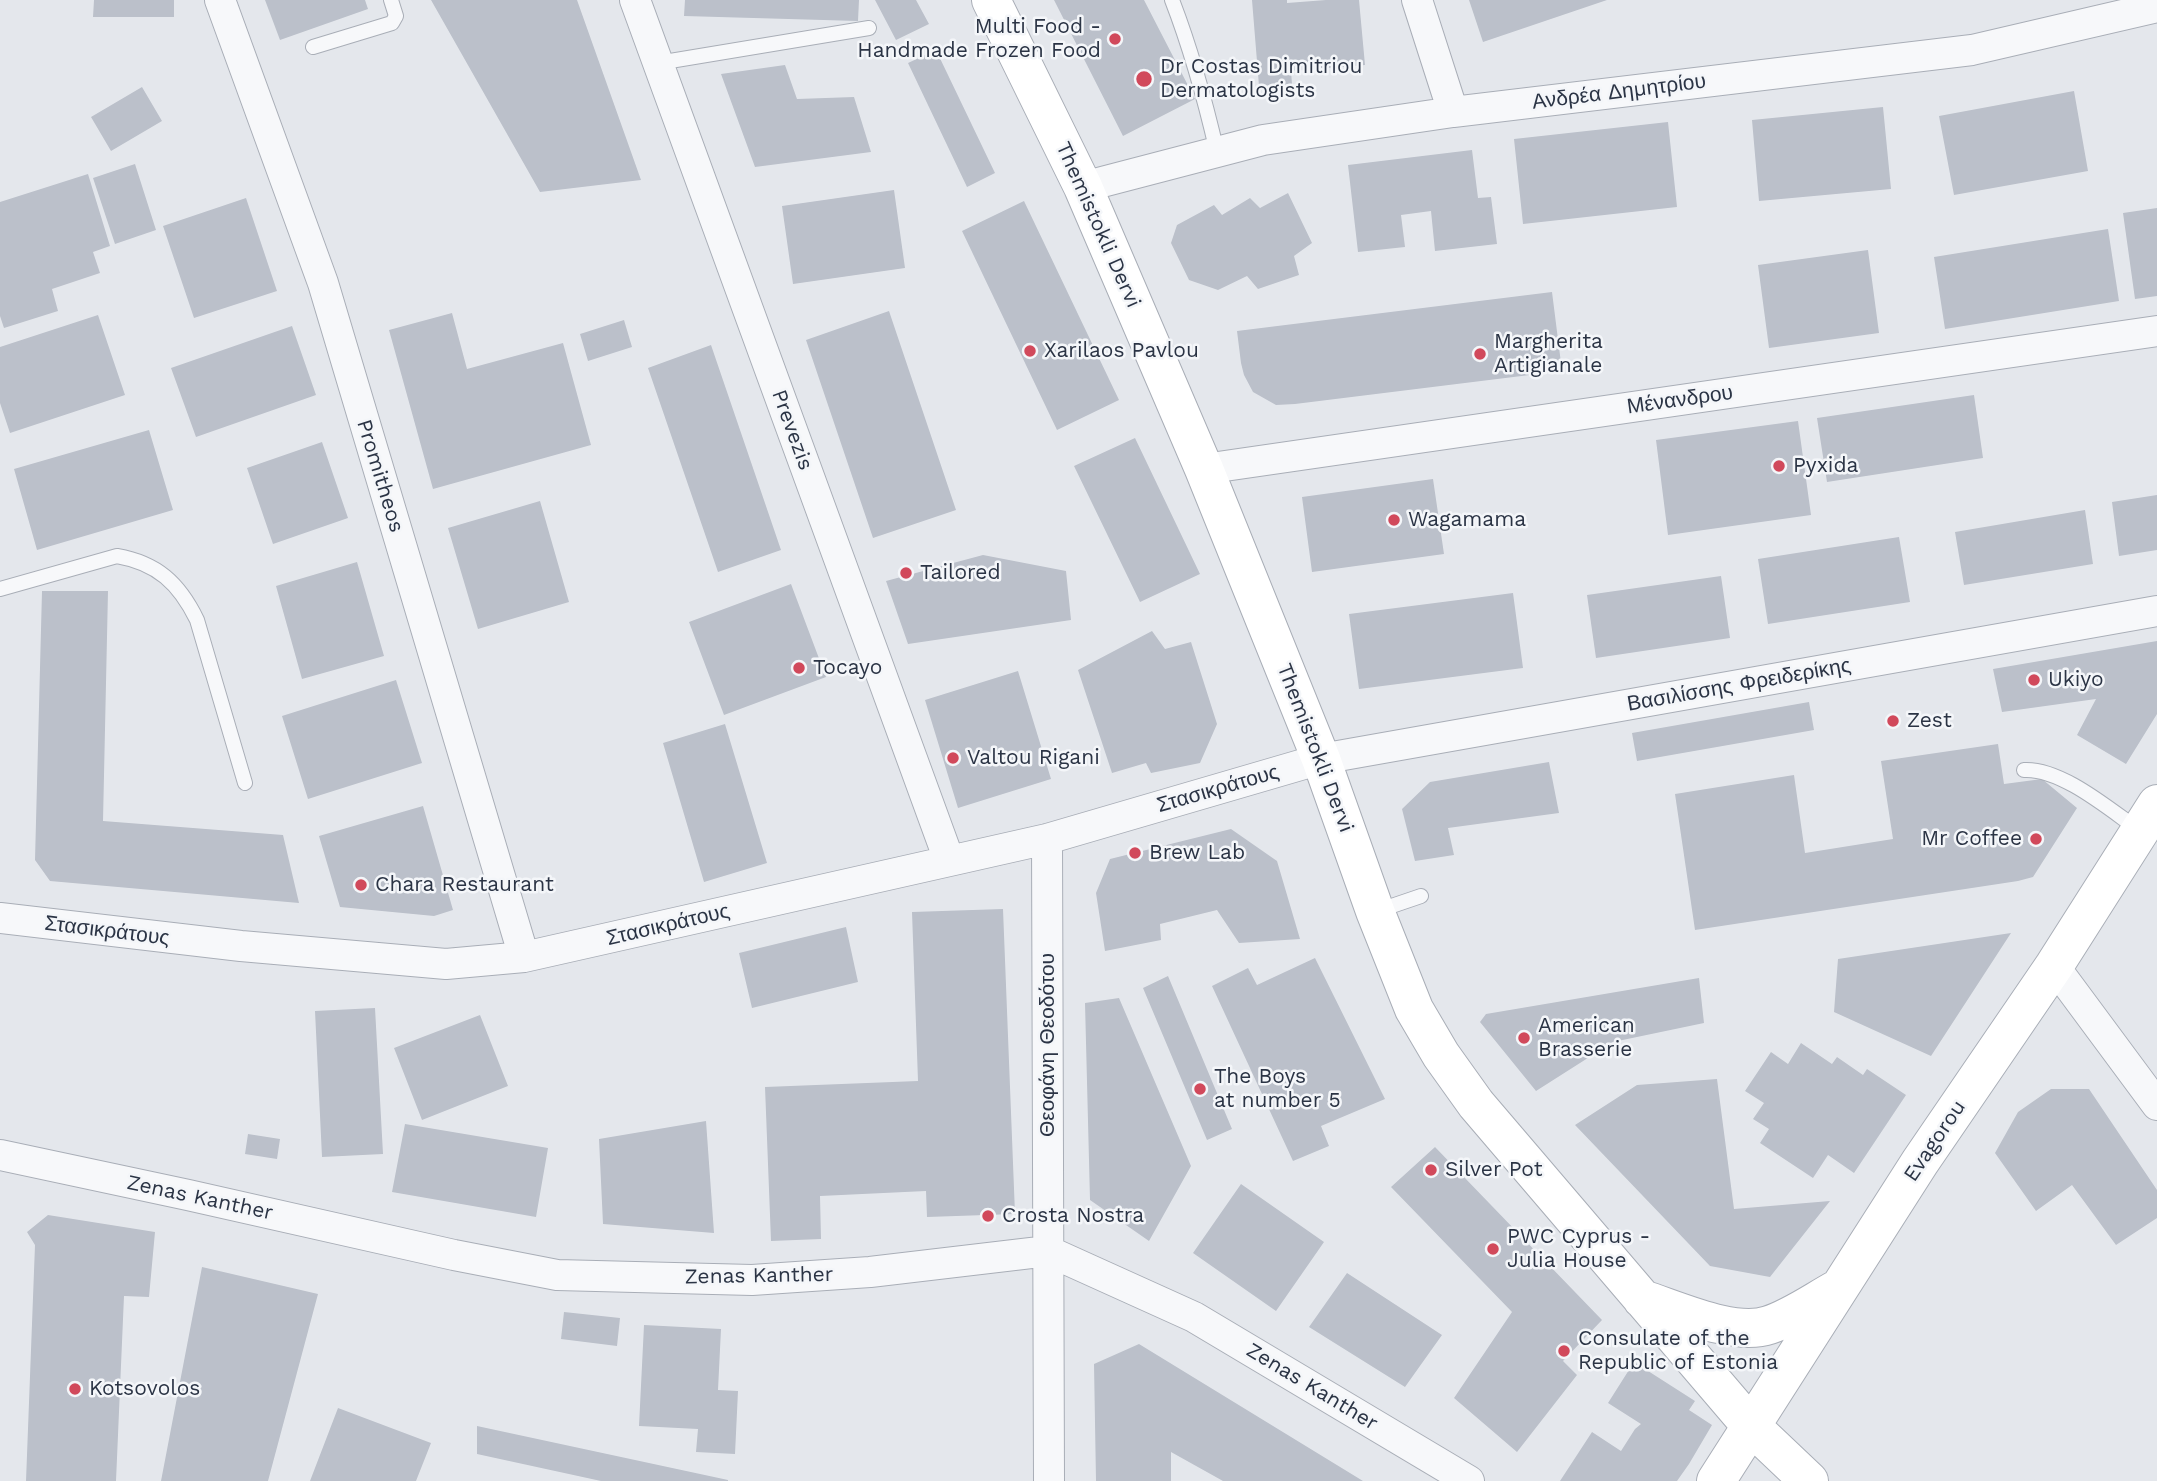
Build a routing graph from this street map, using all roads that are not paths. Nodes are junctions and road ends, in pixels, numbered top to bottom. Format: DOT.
graph roads {
  1 [pos="220,0"];
  2 [pos="391,0"];
  3 [pos="635,0"];
  4 [pos="991,0"];
  5 [pos="1172,0"];
  6 [pos="1417,0"];
  7 [pos="2157,7"];
  8 [pos="869,28"];
  9 [pos="313,47"];
  10 [pos="658,63"];
  11 [pos="1453,112"];
  12 [pos="1217,152"];
  13 [pos="1083,187"];
  14 [pos="2157,331"];
  15 [pos="1204,469"];
  16 [pos="0,589"];
  17 [pos="2157,611"];
  18 [pos="1321,759"];
  19 [pos="2024,770"];
  20 [pos="245,783"];
  21 [pos="2148,817"];
  22 [pos="1047,839"];
  23 [pos="949,860"];
  24 [pos="1421,896"];
  25 [pos="1375,911"];
  26 [pos="0,918"];
  27 [pos="524,957"];
  28 [pos="2054,966"];
  29 [pos="2157,1105"];
  30 [pos="0,1155"];
  31 [pos="1048,1251"];
  32 [pos="1839,1288"];
  33 [pos="1642,1299"];
  34 [pos="1751,1426"];
  35 [pos="1049,1481"];
  36 [pos="1469,1481"];
  37 [pos="1716,1481"];
  38 [pos="1809,1481"];
  1 -- 27 [label="street, Promitheos"];
  2 -- 9 [label="lane"];
  3 -- 10 [label="street, Prevezis"];
  4 -- 13 [label="main road, Themistokli Dervi"];
  5 -- 12 [label="lane"];
  6 -- 11 [label="street"];
  7 -- 11 [label="street, Ανδρέα Δημητρίου"];
  8 -- 10 [label="lane"];
  10 -- 23 [label="street, Prevezis"];
  11 -- 12 [label="street, Ανδρέα Δημητρίου"];
  12 -- 13 [label="street, Ανδρέα Δημητρίου"];
  13 -- 15 [label="main road, Themistokli Dervi"];
  14 -- 15 [label="street, Μένανδρου"];
  15 -- 18 [label="main road, Themistokli Dervi"];
  16 -- 20 [label="lane"];
  17 -- 18 [label="street, Βασιλίσσης Φρειδερίκης"];
  18 -- 22 [label="street, Στασικράτους"];
  18 -- 25 [label="main road, Themistokli Dervi"];
  19 -- 21 [label="lane"];
  21 -- 28 [label="main road, Evagorou"];
  22 -- 23 [label="street, Στασικράτους"];
  22 -- 31 [label="street, Θεοφάνη Θεοδότου"];
  23 -- 27 [label="street, Στασικράτους"];
  24 -- 25 [label="lane"];
  25 -- 33 [label="main road, Themistokli Dervi"];
  26 -- 27 [label="street, Στασικράτους"];
  28 -- 29 [label="street"];
  28 -- 32 [label="main road, Evagorou"];
  30 -- 31 [label="street, Zenas Kanther"];
  31 -- 35 [label="street, Θεοφάνη Θεοδότου"];
  31 -- 36 [label="street, Zenas Kanther"];
  32 -- 33 [label="main road"];
  32 -- 34 [label="main road, Evagorou"];
  33 -- 34 [label="main road, Themistokli Dervi"];
  34 -- 37 [label="main road, Evagorou"];
  34 -- 38 [label="main road, Themistokli Dervi"];
}
